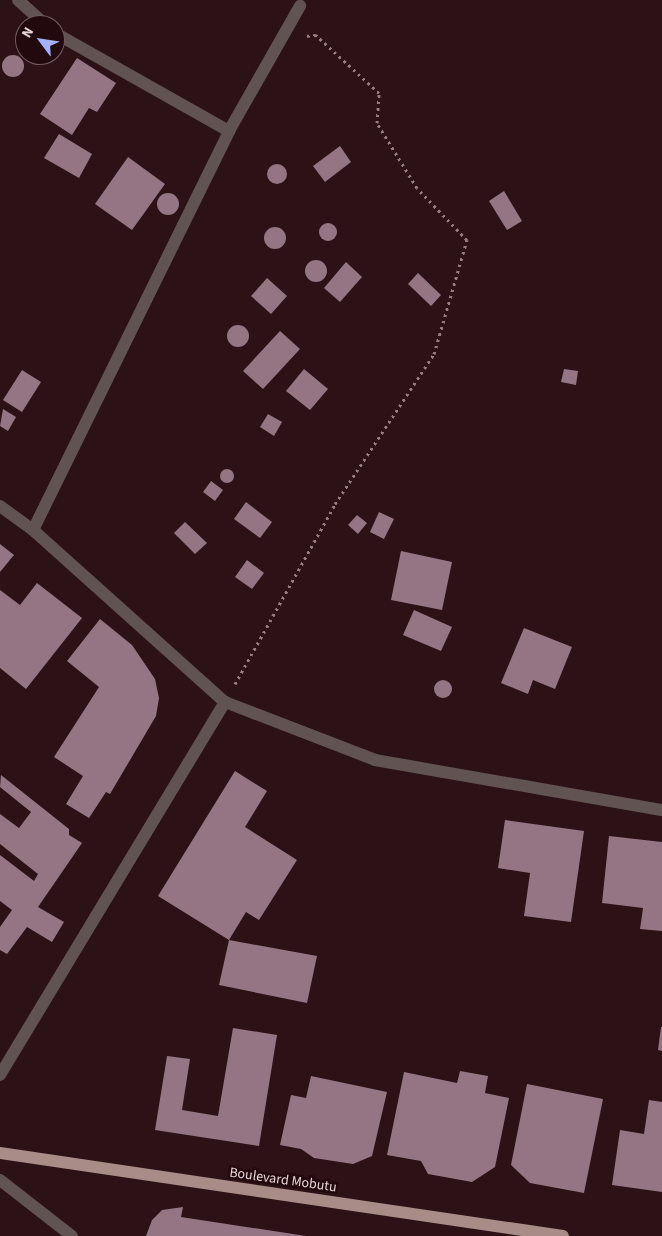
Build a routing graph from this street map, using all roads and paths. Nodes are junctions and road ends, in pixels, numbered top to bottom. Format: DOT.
graph roads {
  1 [pos="18,0"];
  2 [pos="300,6"];
  3 [pos="35,15"];
  4 [pos="281,38"];
  5 [pos="65,39"];
  6 [pos="229,131"];
  7 [pos="0,506"];
  8 [pos="32,530"];
  9 [pos="225,702"];
  10 [pos="662,810"];
  11 [pos="0,1075"];
  12 [pos="0,1153"];
  13 [pos="0,1180"];
  14 [pos="72,1236"];
  15 [pos="562,1236"];
  1 -- 3 [label="street"];
  2 -- 4 [label="street"];
  4 -- 6 [label="street"];
  4 -- 9 [label="path"];
  5 -- 6 [label="street"];
  6 -- 8 [label="street"];
  7 -- 8 [label="street"];
  8 -- 9 [label="street"];
  9 -- 10 [label="street"];
  9 -- 11 [label="street"];
  12 -- 15 [label="main road, Boulevard Mobutu"];
  13 -- 14 [label="street"];
}
